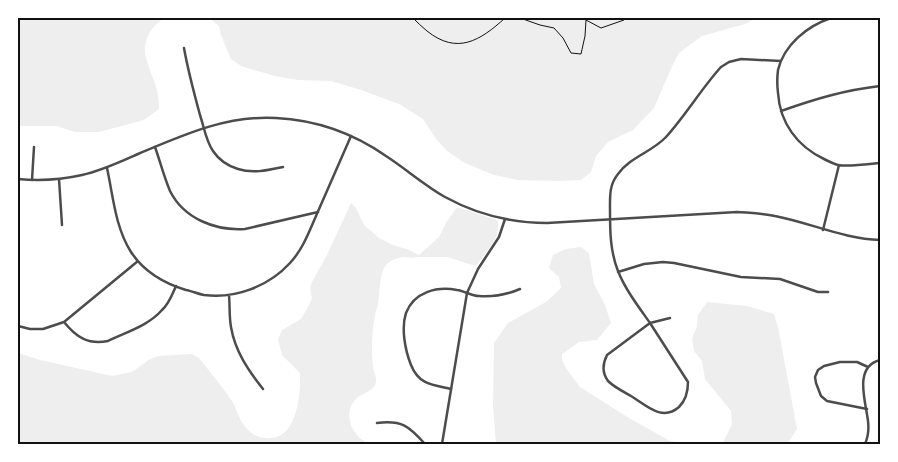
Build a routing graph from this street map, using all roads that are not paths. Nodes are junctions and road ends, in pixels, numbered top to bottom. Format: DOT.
graph roads {
  1 [pos="830,18"];
  2 [pos="184,48"];
  3 [pos="781,62"];
  4 [pos="880,86"];
  5 [pos="781,111"];
  6 [pos="204,128"];
  7 [pos="350,136"];
  8 [pos="34,147"];
  9 [pos="155,147"];
  10 [pos="880,163"];
  11 [pos="839,165"];
  12 [pos="284,167"];
  13 [pos="107,168"];
  14 [pos="18,179"];
  15 [pos="32,180"];
  16 [pos="59,180"];
  17 [pos="318,212"];
  18 [pos="505,219"];
  19 [pos="610,220"];
  20 [pos="62,225"];
  21 [pos="824,230"];
  22 [pos="880,240"];
  23 [pos="138,261"];
  24 [pos="618,272"];
  25 [pos="176,286"];
  26 [pos="520,289"];
  27 [pos="828,292"];
  28 [pos="467,293"];
  29 [pos="229,295"];
  30 [pos="670,318"];
  31 [pos="64,322"];
  32 [pos="650,323"];
  33 [pos="18,326"];
  34 [pos="880,360"];
  35 [pos="868,367"];
  36 [pos="263,389"];
  37 [pos="452,389"];
  38 [pos="867,409"];
  39 [pos="377,423"];
  40 [pos="425,444"];
  41 [pos="442,444"];
  42 [pos="866,444"];
  1 -- 3 [label="street"];
  2 -- 6 [label="street"];
  3 -- 5 [label="street"];
  3 -- 19 [label="street"];
  4 -- 5 [label="street"];
  5 -- 11 [label="street"];
  6 -- 7 [label="street"];
  6 -- 9 [label="street"];
  6 -- 12 [label="street"];
  7 -- 17 [label="street"];
  7 -- 18 [label="street"];
  8 -- 15 [label="street"];
  9 -- 13 [label="street"];
  9 -- 17 [label="street"];
  10 -- 11 [label="street"];
  11 -- 21 [label="street"];
  13 -- 16 [label="street"];
  13 -- 23 [label="street"];
  14 -- 15 [label="street"];
  15 -- 16 [label="street"];
  16 -- 20 [label="street"];
  17 -- 29 [label="street"];
  18 -- 19 [label="street"];
  18 -- 28 [label="street"];
  19 -- 21 [label="street"];
  19 -- 24 [label="street"];
  21 -- 22 [label="street"];
  23 -- 25 [label="street"];
  23 -- 31 [label="street"];
  24 -- 27 [label="street"];
  24 -- 32 [label="street"];
  25 -- 29 [label="street"];
  25 -- 31 [label="street"];
  26 -- 28 [label="street"];
  28 -- 37 [label="street"];
  28 -- 37 [label="street"];
  29 -- 36 [label="street"];
  30 -- 32 [label="street"];
  31 -- 33 [label="street"];
  32 -- 32 [label="street"];
  34 -- 35 [label="street"];
  35 -- 38 [label="street"];
  35 -- 38 [label="street"];
  37 -- 41 [label="street"];
  38 -- 42 [label="street"];
  39 -- 40 [label="street"];
}
